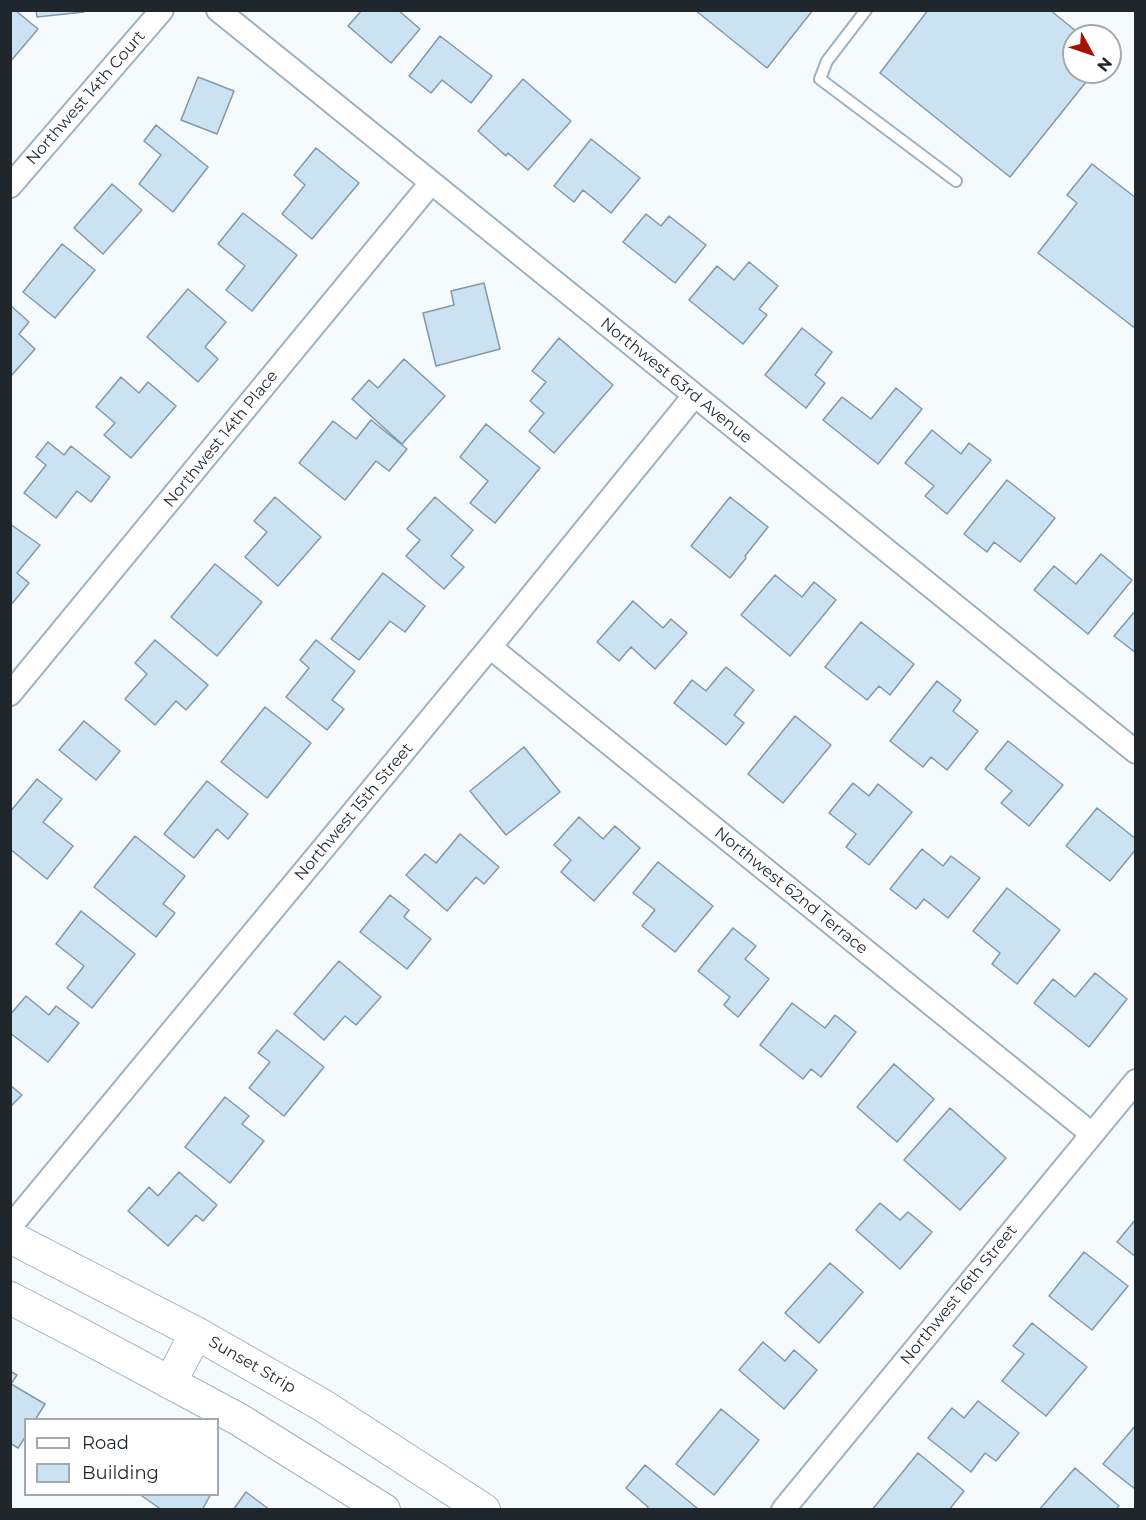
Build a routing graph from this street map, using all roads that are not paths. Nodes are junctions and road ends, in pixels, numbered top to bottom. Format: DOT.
graph roads {
  1 [pos="162,10"];
  2 [pos="218,10"];
  3 [pos="866,10"];
  4 [pos="956,181"];
  5 [pos="431,183"];
  6 [pos="10,186"];
  7 [pos="694,396"];
  8 [pos="490,647"];
  9 [pos="10,694"];
  10 [pos="1136,752"];
  11 [pos="1136,1081"];
  12 [pos="1092,1134"];
  13 [pos="10,1227"];
  14 [pos="10,1237"];
  15 [pos="10,1298"];
  16 [pos="196,1333"];
  17 [pos="170,1383"];
  18 [pos="384,1509"];
  19 [pos="484,1509"];
  20 [pos="783,1509"];
  1 -- 6 [label="street, Northwest 14th Court"];
  2 -- 5 [label="street, Northwest 63rd Avenue"];
  3 -- 4 [label="lane"];
  5 -- 7 [label="street, Northwest 63rd Avenue"];
  5 -- 9 [label="street, Northwest 14th Place"];
  7 -- 8 [label="street, Northwest 15th Street"];
  7 -- 10 [label="street, Northwest 63rd Avenue"];
  8 -- 12 [label="street, Northwest 62nd Terrace"];
  8 -- 13 [label="street, Northwest 15th Street"];
  11 -- 12 [label="street, Northwest 16th Street"];
  12 -- 20 [label="street, Northwest 16th Street"];
  14 -- 16 [label="street, Sunset Strip"];
  15 -- 17 [label="street"];
  16 -- 17 [label="street"];
  16 -- 19 [label="street, Sunset Strip"];
  17 -- 18 [label="street"];
}
